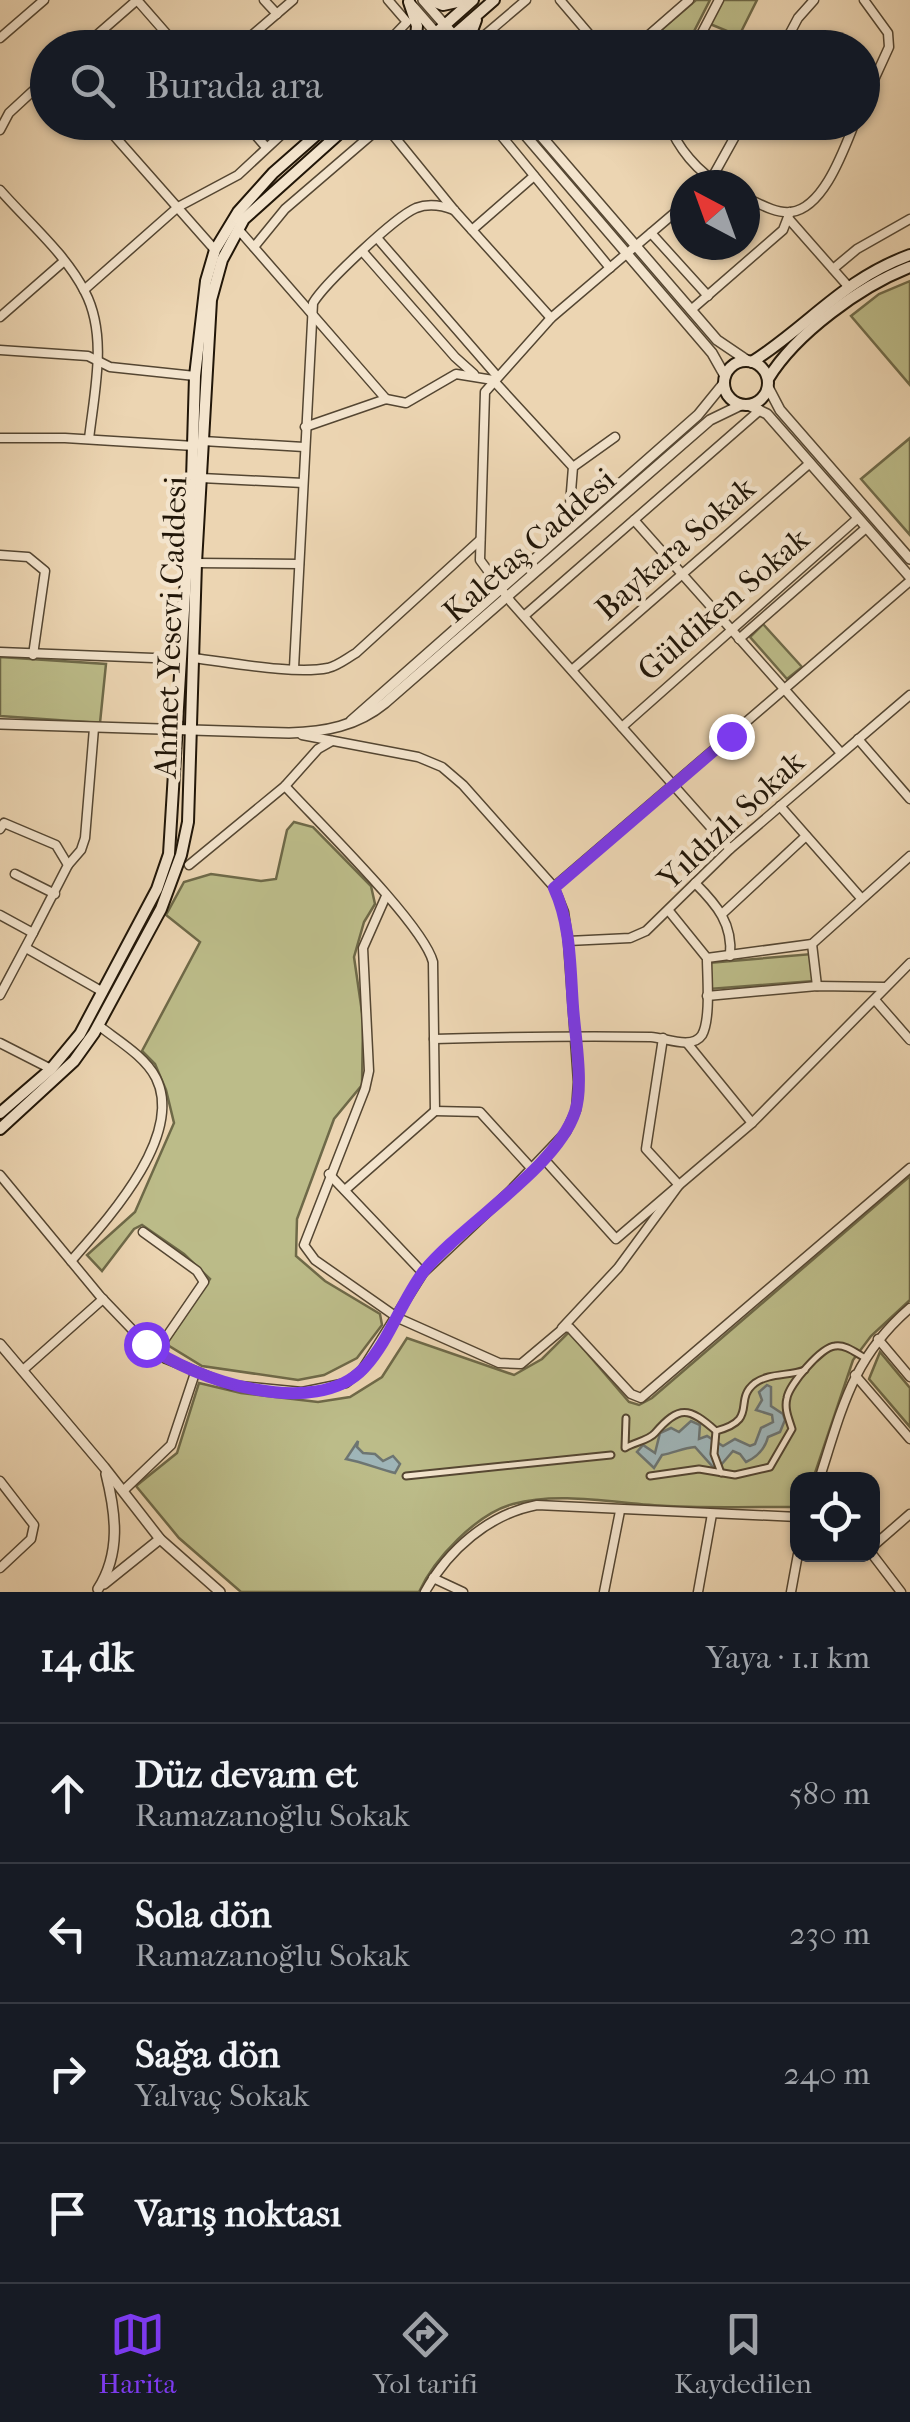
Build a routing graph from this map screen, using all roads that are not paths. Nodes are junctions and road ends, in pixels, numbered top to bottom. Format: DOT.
graph roads {
  1 [pos="44,0"];
  2 [pos="137,0"];
  3 [pos="264,0"];
  4 [pos="293,0"];
  5 [pos="388,0"];
  6 [pos="430,0"];
  7 [pos="470,0"];
  8 [pos="494,0"];
  9 [pos="526,0"];
  10 [pos="560,0"];
  11 [pos="689,0"];
  12 [pos="719,0"];
  13 [pos="814,0"];
  14 [pos="864,0"];
  15 [pos="408,1"];
  16 [pos="479,13"];
  17 [pos="277,14"];
  18 [pos="440,29"];
  19 [pos="103,30"];
  20 [pos="163,30"];
  21 [pos="258,30"];
  22 [pos="399,30"];
  23 [pos="417,30"];
  24 [pos="460,30"];
  25 [pos="472,30"];
  26 [pos="490,30"];
  27 [pos="586,30"];
  28 [pos="655,30"];
  29 [pos="703,30"];
  30 [pos="792,30"];
  31 [pos="0,38"];
  32 [pos="880,67"];
  33 [pos="30,93"];
  34 [pos="0,130"];
  35 [pos="118,140"];
  36 [pos="259,140"];
  37 [pos="275,140"];
  38 [pos="311,140"];
  39 [pos="331,140"];
  40 [pos="365,140"];
  41 [pos="398,140"];
  42 [pos="505,140"];
  43 [pos="531,140"];
  44 [pos="544,140"];
  45 [pos="677,140"];
  46 [pos="734,140"];
  47 [pos="848,140"];
  48 [pos="266,148"];
  49 [pos="702,170"];
  50 [pos="720,170"];
  51 [pos="534,176"];
  52 [pos="0,190"];
  53 [pos="760,203"];
  54 [pos="178,207"];
  55 [pos="454,210"];
  56 [pos="789,215"];
  57 [pos="670,217"];
  58 [pos="910,218"];
  59 [pos="238,228"];
  60 [pos="472,230"];
  61 [pos="651,233"];
  62 [pos="378,239"];
  63 [pos="254,247"];
  64 [pos="632,249"];
  65 [pos="215,250"];
  66 [pos="364,252"];
  67 [pos="910,255"];
  68 [pos="64,262"];
  69 [pos="910,267"];
  70 [pos="610,268"];
  71 [pos="833,270"];
  72 [pos="847,286"];
  73 [pos="84,290"];
  74 [pos="708,296"];
  75 [pos="691,310"];
  76 [pos="311,312"];
  77 [pos="0,318"];
  78 [pos="551,318"];
  79 [pos="0,350"];
  80 [pos="98,361"];
  81 [pos="750,361"];
  82 [pos="475,375"];
  83 [pos="196,376"];
  84 [pos="495,378"];
  85 [pos="725,380"];
  86 [pos="768,383"];
  87 [pos="386,399"];
  88 [pos="745,405"];
  89 [pos="760,410"];
  90 [pos="305,427"];
  91 [pos="614,436"];
  92 [pos="0,438"];
  93 [pos="89,439"];
  94 [pos="198,443"];
  95 [pos="304,447"];
  96 [pos="810,463"];
  97 [pos="573,466"];
  98 [pos="202,478"];
  99 [pos="303,482"];
  100 [pos="858,518"];
  101 [pos="634,520"];
  102 [pos="866,528"];
  103 [pos="568,529"];
  104 [pos="481,540"];
  105 [pos="0,555"];
  106 [pos="910,558"];
  107 [pos="196,563"];
  108 [pos="299,564"];
  109 [pos="682,574"];
  110 [pos="910,579"];
  111 [pos="504,593"];
  112 [pos="524,616"];
  113 [pos="732,630"];
  114 [pos="739,639"];
  115 [pos="0,652"];
  116 [pos="34,655"];
  117 [pos="193,658"];
  118 [pos="179,659"];
  119 [pos="294,668"];
  120 [pos="572,670"];
  121 [pos="784,689"];
  122 [pos="910,695"];
  123 [pos="0,724"];
  124 [pos="622,727"];
  125 [pos="94,728"];
  126 [pos="190,728"];
  127 [pos="176,729"];
  128 [pos="289,733"];
  129 [pos="858,739"];
  130 [pos="332,741"];
  131 [pos="841,753"];
  132 [pos="673,785"];
  133 [pos="286,786"];
  134 [pos="910,799"];
  135 [pos="780,806"];
  136 [pos="1,824"];
  137 [pos="806,836"];
  138 [pos="730,850"];
  139 [pos="910,856"];
  140 [pos="68,865"];
  141 [pos="188,865"];
  142 [pos="16,874"];
  143 [pos="695,884"];
  144 [pos="554,888"];
  145 [pos="55,894"];
  146 [pos="386,896"];
  147 [pos="860,898"];
  148 [pos="669,911"];
  149 [pos="722,914"];
  150 [pos="0,916"];
  151 [pos="33,933"];
  152 [pos="568,941"];
  153 [pos="812,944"];
  154 [pos="26,948"];
  155 [pos="730,956"];
  156 [pos="707,958"];
  157 [pos="910,963"];
  158 [pos="816,986"];
  159 [pos="885,988"];
  160 [pos="103,992"];
  161 [pos="0,995"];
  162 [pos="706,996"];
  163 [pos="875,1000"];
  164 [pos="98,1026"];
  165 [pos="575,1036"];
  166 [pos="663,1038"];
  167 [pos="434,1039"];
  168 [pos="910,1040"];
  169 [pos="0,1043"];
  170 [pos="686,1043"];
  171 [pos="51,1069"];
  172 [pos="436,1111"];
  173 [pos="0,1114"];
  174 [pos="752,1123"];
  175 [pos="0,1129"];
  176 [pos="543,1158"];
  177 [pos="910,1168"];
  178 [pos="532,1169"];
  179 [pos="329,1174"];
  180 [pos="0,1175"];
  181 [pos="679,1185"];
  182 [pos="344,1190"];
  183 [pos="144,1232"];
  184 [pos="70,1260"];
  185 [pos="423,1273"];
  186 [pos="103,1299"];
  187 [pos="910,1308"];
  188 [pos="398,1318"];
  189 [pos="555,1335"];
  190 [pos="878,1339"];
  191 [pos="0,1344"];
  192 [pos="156,1352"];
  193 [pos="10,1355"];
  194 [pos="865,1358"];
  195 [pos="0,1363"];
  196 [pos="807,1369"];
  197 [pos="23,1370"];
  198 [pos="195,1373"];
  199 [pos="855,1376"];
  200 [pos="910,1377"];
  201 [pos="626,1418"];
  202 [pos="716,1431"];
  203 [pos="910,1438"];
  204 [pos="611,1456"];
  205 [pos="104,1467"];
  206 [pos="720,1470"];
  207 [pos="823,1472"];
  208 [pos="406,1476"];
  209 [pos="650,1476"];
  210 [pos="0,1481"];
  211 [pos="122,1491"];
  212 [pos="620,1510"];
  213 [pos="712,1514"];
  214 [pos="910,1514"];
  215 [pos="790,1517"];
  216 [pos="160,1539"];
  217 [pos="880,1540"];
  218 [pos="797,1562"];
  219 [pos="878,1562"];
  220 [pos="0,1568"];
  221 [pos="433,1578"];
  222 [pos="96,1591"];
  223 [pos="220,1592"];
  224 [pos="426,1592"];
  225 [pos="462,1592"];
  226 [pos="604,1592"];
  227 [pos="698,1592"];
  228 [pos="791,1592"];
  229 [pos="901,1592"];
  1 -- 31 [label="street"];
  2 -- 19 [label="street"];
  2 -- 20 [label="street"];
  3 -- 17 [label="street"];
  4 -- 17 [label="street"];
  5 -- 22 [label="street"];
  6 -- 7 [label="main road"];
  6 -- 18 [label="street"];
  7 -- 18 [label="main road"];
  8 -- 16 [label="main road"];
  9 -- 26 [label="street"];
  10 -- 27 [label="street"];
  11 -- 28 [label="street"];
  12 -- 29 [label="street"];
  13 -- 30 [label="street"];
  14 -- 32 [label="street"];
  15 -- 18 [label="street"];
  15 -- 23 [label="main road"];
  16 -- 24 [label="main road"];
  16 -- 25 [label="main road"];
  17 -- 21 [label="street"];
  33 -- 34 [label="street"];
  35 -- 54 [label="street"];
  36 -- 48 [label="street"];
  37 -- 48 [label="street"];
  38 -- 65 [label="main road, Ahmet Yesevi Caddesi"];
  39 -- 59 [label="main road, Ahmet Yesevi Caddesi"];
  40 -- 63 [label="street"];
  41 -- 55 [label="street"];
  42 -- 51 [label="street"];
  43 -- 64 [label="street"];
  44 -- 64 [label="street"];
  45 -- 49 [label="street"];
  46 -- 50 [label="street"];
  47 -- 56 [label="street"];
  48 -- 54 [label="street"];
  51 -- 60 [label="street"];
  51 -- 70 [label="street"];
  52 -- 68 [label="street"];
  53 -- 56 [label="street"];
  54 -- 65 [label="street"];
  54 -- 73 [label="street"];
  55 -- 60 [label="street"];
  55 -- 62 [label="street"];
  56 -- 71 [label="street"];
  56 -- 74 [label="street"];
  57 -- 61 [label="street"];
  58 -- 71 [label="street"];
  59 -- 63 [label="street"];
  59 -- 94 [label="main road, Ahmet Yesevi Caddesi"];
  60 -- 78 [label="street"];
  61 -- 64 [label="street"];
  61 -- 74 [label="street"];
  62 -- 66 [label="street"];
  62 -- 84 [label="street"];
  63 -- 76 [label="street"];
  64 -- 70 [label="street"];
  64 -- 75 [label="street"];
  64 -- 85 [label="street"];
  65 -- 83 [label="main road, Ahmet Yesevi Caddesi"];
  66 -- 76 [label="street"];
  66 -- 82 [label="street"];
  67 -- 72 [label="main road"];
  68 -- 73 [label="street"];
  68 -- 77 [label="street"];
  69 -- 86 [label="main road"];
  70 -- 78 [label="street"];
  71 -- 72 [label="street"];
  72 -- 81 [label="main road"];
  73 -- 80 [label="street"];
  74 -- 75 [label="street"];
  75 -- 81 [label="street"];
  76 -- 87 [label="street"];
  76 -- 90 [label="street"];
  78 -- 84 [label="street"];
  79 -- 80 [label="street"];
  80 -- 83 [label="street"];
  80 -- 93 [label="street"];
  81 -- 85 [label="main road"];
  81 -- 86 [label="main road"];
  82 -- 84 [label="street"];
  82 -- 87 [label="street"];
  83 -- 94 [label="main road, Ahmet Yesevi Caddesi"];
  84 -- 97 [label="street"];
  84 -- 104 [label="street"];
  85 -- 88 [label="main road"];
  85 -- 103 [label="street, Kaletaş Caddesi"];
  86 -- 88 [label="main road"];
  86 -- 106 [label="street"];
  87 -- 90 [label="street"];
  88 -- 89 [label="street"];
  88 -- 111 [label="street, Kaletaş Caddesi"];
  89 -- 96 [label="street"];
  89 -- 101 [label="street"];
  90 -- 95 [label="street"];
  91 -- 97 [label="street"];
  92 -- 93 [label="street"];
  93 -- 94 [label="street"];
  94 -- 95 [label="street"];
  94 -- 98 [label="main road, Ahmet Yesevi Caddesi"];
  94 -- 118 [label="main road, Ahmet Yesevi Caddesi"];
  95 -- 99 [label="street"];
  96 -- 100 [label="street"];
  96 -- 109 [label="street, Baykara Sokak"];
  97 -- 103 [label="street"];
  98 -- 99 [label="street"];
  98 -- 107 [label="main road, Ahmet Yesevi Caddesi"];
  99 -- 108 [label="street"];
  100 -- 102 [label="street"];
  100 -- 113 [label="street, Güldiken Sokak"];
  101 -- 109 [label="street"];
  101 -- 112 [label="street"];
  102 -- 110 [label="street"];
  102 -- 114 [label="street"];
  103 -- 111 [label="street, Kaletaş Caddesi"];
  104 -- 111 [label="street"];
  104 -- 119 [label="street"];
  105 -- 116 [label="street"];
  107 -- 108 [label="street"];
  107 -- 117 [label="main road, Ahmet Yesevi Caddesi"];
  108 -- 119 [label="street"];
  109 -- 113 [label="street"];
  109 -- 120 [label="street, Baykara Sokak"];
  110 -- 121 [label="street"];
  111 -- 112 [label="street"];
  111 -- 128 [label="street, Kaletaş Caddesi"];
  112 -- 120 [label="street"];
  113 -- 114 [label="street"];
  113 -- 124 [label="street, Güldiken Sokak"];
  114 -- 121 [label="street"];
  115 -- 116 [label="street"];
  116 -- 118 [label="street"];
  117 -- 119 [label="street"];
  117 -- 126 [label="main road, Ahmet Yesevi Caddesi"];
  118 -- 127 [label="main road, Ahmet Yesevi Caddesi"];
  120 -- 124 [label="street"];
  121 -- 131 [label="street"];
  121 -- 132 [label="street"];
  122 -- 129 [label="street, Yıldızlı Sokak"];
  123 -- 125 [label="street, Kaletaş Caddesi"];
  124 -- 132 [label="street"];
  125 -- 127 [label="street, Kaletaş Caddesi"];
  125 -- 140 [label="street"];
  126 -- 127 [label="street, Kaletaş Caddesi"];
  126 -- 128 [label="street, Kaletaş Caddesi"];
  126 -- 164 [label="main road, Ahmet Yesevi Caddesi"];
  127 -- 160 [label="main road, Ahmet Yesevi Caddesi"];
  128 -- 130 [label="street"];
  129 -- 131 [label="street, Yıldızlı Sokak"];
  129 -- 134 [label="street"];
  130 -- 133 [label="street"];
  130 -- 144 [label="street"];
  131 -- 135 [label="street, Yıldızlı Sokak"];
  132 -- 138 [label="street"];
  132 -- 144 [label="street"];
  133 -- 141 [label="street"];
  133 -- 146 [label="street"];
  135 -- 137 [label="street"];
  135 -- 138 [label="street, Yıldızlı Sokak"];
  136 -- 140 [label="street"];
  137 -- 147 [label="street"];
  137 -- 149 [label="street"];
  138 -- 143 [label="street, Yıldızlı Sokak"];
  139 -- 147 [label="street"];
  140 -- 145 [label="street"];
  142 -- 145 [label="street"];
  143 -- 148 [label="street, Yıldızlı Sokak"];
  143 -- 149 [label="street"];
  144 -- 152 [label="street"];
  145 -- 151 [label="street"];
  146 -- 167 [label="street"];
  146 -- 179 [label="street"];
  147 -- 153 [label="street"];
  148 -- 152 [label="street, Yıldızlı Sokak"];
  148 -- 156 [label="street"];
  149 -- 155 [label="street"];
  150 -- 151 [label="street"];
  151 -- 154 [label="street"];
  152 -- 165 [label="street"];
  153 -- 155 [label="street"];
  153 -- 158 [label="street"];
  154 -- 160 [label="street"];
  154 -- 161 [label="street"];
  155 -- 156 [label="street"];
  156 -- 162 [label="street"];
  157 -- 159 [label="street"];
  158 -- 159 [label="street"];
  158 -- 162 [label="street"];
  159 -- 163 [label="street"];
  160 -- 171 [label="main road, Ahmet Yesevi Caddesi"];
  162 -- 170 [label="street"];
  163 -- 168 [label="street"];
  163 -- 174 [label="street"];
  164 -- 175 [label="main road, Ahmet Yesevi Caddesi"];
  164 -- 184 [label="street"];
  165 -- 166 [label="street"];
  165 -- 167 [label="street"];
  165 -- 176 [label="street"];
  166 -- 170 [label="street"];
  166 -- 181 [label="street"];
  167 -- 172 [label="street"];
  169 -- 171 [label="street"];
  170 -- 174 [label="street"];
  171 -- 173 [label="main road, Ahmet Yesevi Caddesi"];
  172 -- 178 [label="street"];
  172 -- 182 [label="street"];
  174 -- 181 [label="street"];
  176 -- 178 [label="street"];
  176 -- 181 [label="street"];
  177 -- 189 [label="street"];
  178 -- 185 [label="street"];
  179 -- 182 [label="street"];
  179 -- 188 [label="street"];
  180 -- 184 [label="street"];
  181 -- 189 [label="street"];
  182 -- 185 [label="street"];
  183 -- 192 [label="street"];
  184 -- 186 [label="street"];
  185 -- 188 [label="street"];
  186 -- 192 [label="street"];
  186 -- 197 [label="street"];
  187 -- 190 [label="street"];
  188 -- 189 [label="street"];
  188 -- 198 [label="street"];
  190 -- 194 [label="street"];
  190 -- 200 [label="street"];
  191 -- 193 [label="street"];
  192 -- 198 [label="street"];
  193 -- 195 [label="street"];
  193 -- 197 [label="street"];
  194 -- 196 [label="street"];
  194 -- 199 [label="street"];
  196 -- 202 [label="street"];
  196 -- 206 [label="street"];
  197 -- 205 [label="street"];
  198 -- 211 [label="street"];
  199 -- 203 [label="street"];
  199 -- 207 [label="street"];
  201 -- 202 [label="street"];
  202 -- 206 [label="street"];
  204 -- 208 [label="street"];
  205 -- 211 [label="street"];
  205 -- 222 [label="street"];
  206 -- 209 [label="street"];
  210 -- 220 [label="street"];
  211 -- 216 [label="street"];
  212 -- 213 [label="street"];
  212 -- 221 [label="street"];
  212 -- 226 [label="street"];
  213 -- 215 [label="street"];
  213 -- 227 [label="street"];
  214 -- 217 [label="street"];
  216 -- 222 [label="street"];
  216 -- 223 [label="street"];
  218 -- 228 [label="street"];
  219 -- 229 [label="street"];
  221 -- 224 [label="street"];
  221 -- 225 [label="street"];
}
